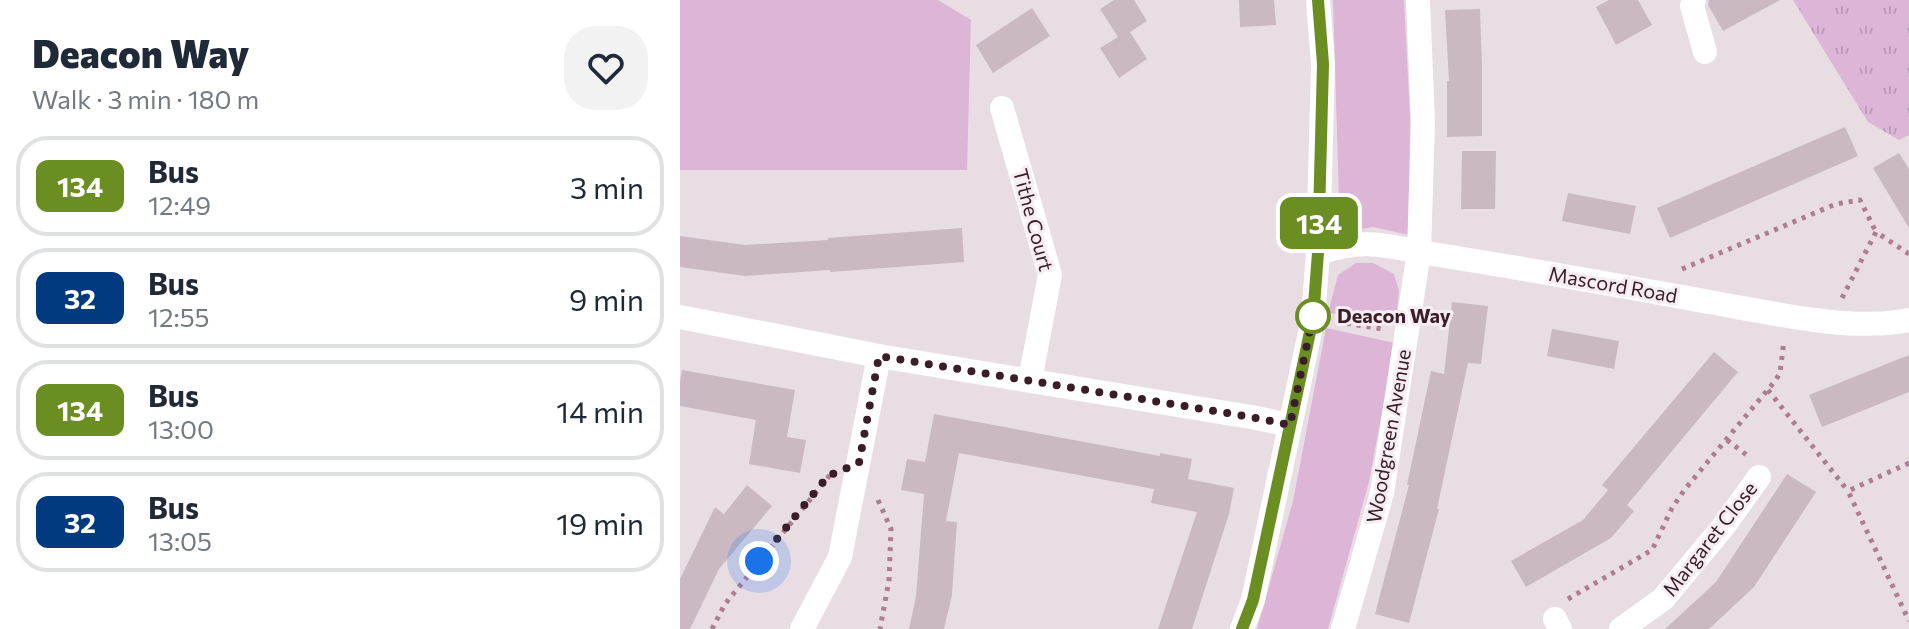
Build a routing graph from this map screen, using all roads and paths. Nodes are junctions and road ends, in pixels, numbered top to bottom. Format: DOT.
graph roads {
  1 [pos="1318,0"];
  2 [pos="1418,0"];
  3 [pos="1694,0"];
  4 [pos="1705,52"];
  5 [pos="1002,108"];
  6 [pos="1876,232"];
  7 [pos="1419,252"];
  8 [pos="1318,253"];
  9 [pos="1909,254"];
  10 [pos="1661,293"];
  11 [pos="1786,315"];
  12 [pos="680,317"];
  13 [pos="1313,318"];
  14 [pos="1831,320"];
  15 [pos="1909,320"];
  16 [pos="1408,332"];
  17 [pos="879,356"];
  18 [pos="1030,380"];
  19 [pos="1768,390"];
  20 [pos="1290,425"];
  21 [pos="859,463"];
  22 [pos="1909,463"];
  23 [pos="1759,477"];
  24 [pos="1848,491"];
  25 [pos="878,499"];
  26 [pos="1559,617"];
  27 [pos="1909,621"];
  28 [pos="712,629"];
  29 [pos="802,629"];
  30 [pos="880,629"];
  31 [pos="1242,629"];
  32 [pos="1343,629"];
  33 [pos="1621,629"];
  1 -- 8 [label="street"];
  2 -- 7 [label="street, Woodgreen Avenue"];
  3 -- 4 [label="street"];
  5 -- 18 [label="street, Tithe Court"];
  6 -- 9 [label="path"];
  6 -- 10 [label="path"];
  6 -- 14 [label="path"];
  7 -- 8 [label="street, Mascord Road"];
  7 -- 10 [label="street, Mascord Road"];
  7 -- 16 [label="street, Woodgreen Avenue"];
  8 -- 13 [label="street"];
  10 -- 11 [label="street, Mascord Road"];
  11 -- 14 [label="street, Mascord Road"];
  11 -- 19 [label="path"];
  12 -- 17 [label="street"];
  13 -- 16 [label="path"];
  13 -- 20 [label="street"];
  14 -- 15 [label="street, Mascord Road"];
  16 -- 32 [label="street, Woodgreen Avenue"];
  17 -- 18 [label="street"];
  17 -- 21 [label="street"];
  18 -- 20 [label="street"];
  19 -- 24 [label="path"];
  19 -- 26 [label="path"];
  20 -- 31 [label="street"];
  21 -- 28 [label="path"];
  21 -- 29 [label="street"];
  22 -- 24 [label="path"];
  23 -- 33 [label="street, Margaret Close"];
  24 -- 27 [label="path"];
  25 -- 30 [label="path"];
}
